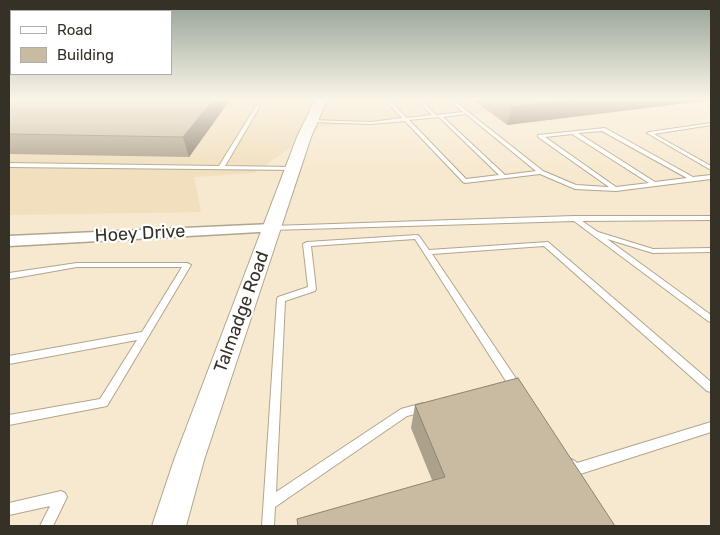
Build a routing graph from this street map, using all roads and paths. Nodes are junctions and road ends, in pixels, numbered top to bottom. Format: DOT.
graph roads {
  1 [pos="247,125"];
  2 [pos="310,125"];
  3 [pos="410,125"];
  4 [pos="447,125"];
  5 [pos="481,125"];
  6 [pos="704,125"];
  7 [pos="574,132"];
  8 [pos="9,166"];
  9 [pos="221,168"];
  10 [pos="711,168"];
  11 [pos="294,169"];
  12 [pos="541,172"];
  13 [pos="504,177"];
  14 [pos="711,177"];
  15 [pos="692,179"];
  16 [pos="654,184"];
  17 [pos="616,189"];
  18 [pos="574,218"];
  19 [pos="711,218"];
  20 [pos="272,228"];
  21 [pos="593,232"];
  22 [pos="9,241"];
  23 [pos="711,250"];
  24 [pos="428,252"];
  25 [pos="9,276"];
  26 [pos="711,319"];
  27 [pos="144,335"];
  28 [pos="9,360"];
  29 [pos="711,388"];
  30 [pos="514,391"];
  31 [pos="433,406"];
  32 [pos="9,420"];
  33 [pos="711,427"];
  34 [pos="564,455"];
  35 [pos="270,503"];
  36 [pos="9,509"];
  37 [pos="46,526"];
  38 [pos="169,526"];
  39 [pos="268,526"];
  1 -- 9 [label="lane"];
  2 -- 11 [label="street, Talmadge Road"];
  3 -- 13 [label="lane"];
  4 -- 13 [label="lane"];
  5 -- 12 [label="lane"];
  6 -- 10 [label="lane"];
  7 -- 15 [label="lane"];
  7 -- 16 [label="lane"];
  7 -- 17 [label="lane"];
  8 -- 9 [label="lane"];
  9 -- 11 [label="lane"];
  11 -- 20 [label="street, Talmadge Road"];
  12 -- 13 [label="lane"];
  12 -- 17 [label="lane"];
  14 -- 15 [label="lane"];
  15 -- 16 [label="lane"];
  16 -- 17 [label="lane"];
  18 -- 19 [label="lane"];
  18 -- 20 [label="lane"];
  18 -- 21 [label="lane"];
  20 -- 22 [label="street, Hoey Drive"];
  20 -- 38 [label="street, Talmadge Road"];
  21 -- 23 [label="lane"];
  21 -- 26 [label="lane"];
  24 -- 29 [label="lane"];
  24 -- 30 [label="lane"];
  24 -- 35 [label="lane"];
  25 -- 27 [label="lane"];
  27 -- 28 [label="lane"];
  27 -- 32 [label="lane"];
  31 -- 35 [label="lane"];
  33 -- 34 [label="lane"];
  35 -- 39 [label="lane"];
  36 -- 37 [label="lane"];
}
